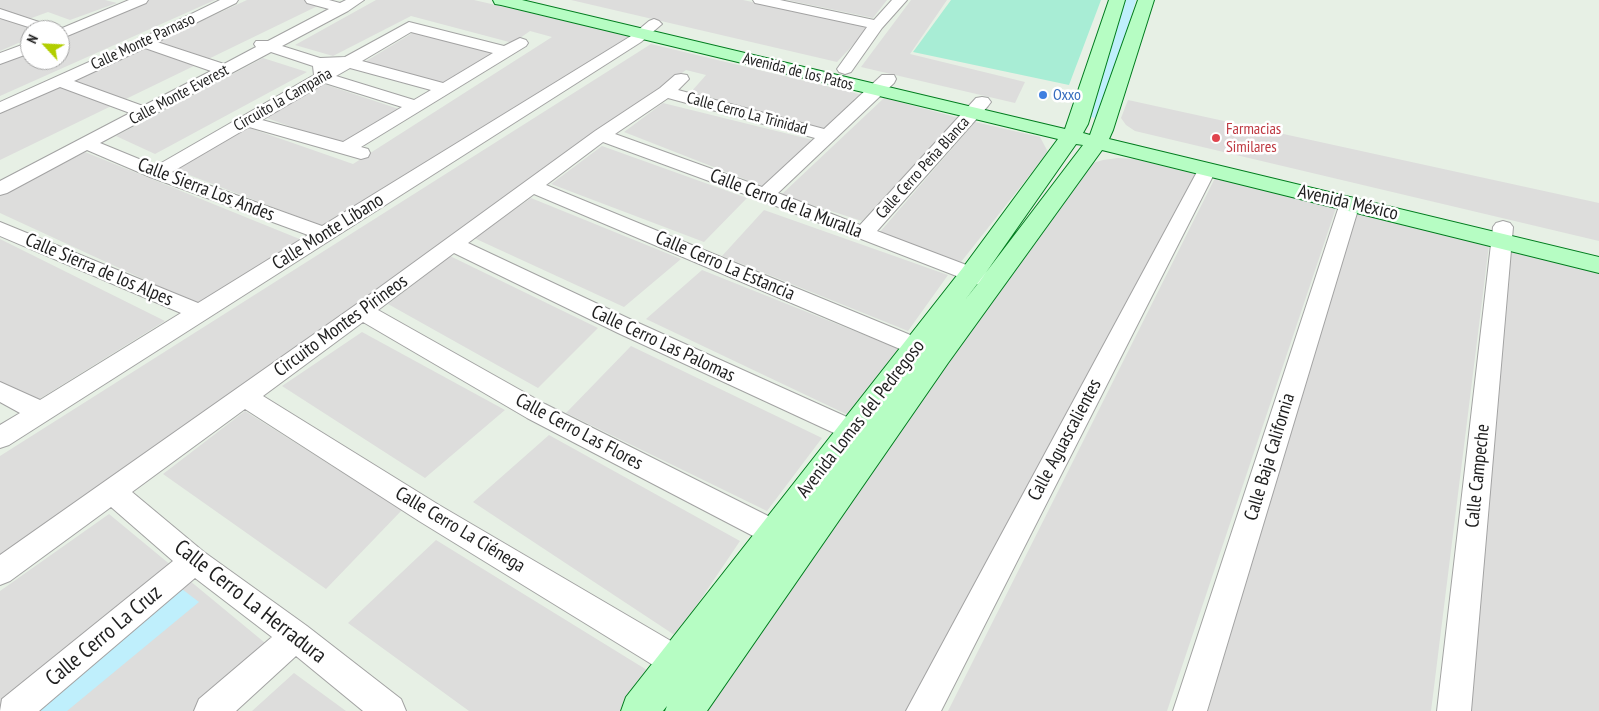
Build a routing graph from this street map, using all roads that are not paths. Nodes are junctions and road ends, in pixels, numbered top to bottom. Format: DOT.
graph roads {
  1 [pos="230,0"];
  2 [pos="312,0"];
  3 [pos="501,0"];
  4 [pos="553,0"];
  5 [pos="760,0"];
  6 [pos="900,0"];
  7 [pos="1117,0"];
  8 [pos="1146,0"];
  9 [pos="131,1"];
  10 [pos="343,3"];
  11 [pos="0,13"];
  12 [pos="22,20"];
  13 [pos="877,25"];
  14 [pos="70,27"];
  15 [pos="648,29"];
  16 [pos="144,43"];
  17 [pos="520,43"];
  18 [pos="264,45"];
  19 [pos="20,51"];
  20 [pos="505,51"];
  21 [pos="0,59"];
  22 [pos="348,62"];
  23 [pos="220,68"];
  24 [pos="845,69"];
  25 [pos="321,70"];
  26 [pos="59,81"];
  27 [pos="882,85"];
  28 [pos="674,86"];
  29 [pos="444,88"];
  30 [pos="415,106"];
  31 [pos="0,108"];
  32 [pos="977,108"];
  33 [pos="138,110"];
  34 [pos="247,121"];
  35 [pos="1087,133"];
  36 [pos="601,135"];
  37 [pos="828,136"];
  38 [pos="88,144"];
  39 [pos="345,149"];
  40 [pos="364,154"];
  41 [pos="8,168"];
  42 [pos="1207,170"];
  43 [pos="34,172"];
  44 [pos="157,173"];
  45 [pos="532,186"];
  46 [pos="0,189"];
  47 [pos="765,195"];
  48 [pos="1350,203"];
  49 [pos="0,228"];
  50 [pos="324,234"];
  51 [pos="863,234"];
  52 [pos="1502,234"];
  53 [pos="452,244"];
  54 [pos="1599,250"];
  55 [pos="1599,265"];
  56 [pos="981,279"];
  57 [pos="362,311"];
  58 [pos="198,312"];
  59 [pos="927,351"];
  60 [pos="0,391"];
  61 [pos="244,396"];
  62 [pos="41,412"];
  63 [pos="864,436"];
  64 [pos="0,438"];
  65 [pos="112,492"];
  66 [pos="774,532"];
  67 [pos="801,546"];
  68 [pos="194,561"];
  69 [pos="0,572"];
  70 [pos="296,636"];
  71 [pos="677,662"];
  72 [pos="14,711"];
  73 [pos="211,711"];
  74 [pos="388,711"];
  75 [pos="640,711"];
  76 [pos="684,711"];
  77 [pos="923,711"];
  78 [pos="1190,711"];
  79 [pos="1454,711"];
  1 -- 16 [label="street, Calle Monte Parnaso"];
  2 -- 10 [label="street"];
  3 -- 15 [label="street, Avenida de los Patos"];
  4 -- 15 [label="street, Avenida de los Patos"];
  5 -- 13 [label="street"];
  6 -- 13 [label="street"];
  7 -- 35 [label="street"];
  8 -- 35 [label="street"];
  9 -- 14 [label="street"];
  10 -- 18 [label="street, Calle Monte Everest"];
  11 -- 12 [label="street"];
  13 -- 24 [label="street"];
  15 -- 24 [label="street, Avenida de los Patos"];
  15 -- 27 [label="street, Avenida de los Patos"];
  15 -- 50 [label="street, Calle Monte Líbano"];
  16 -- 23 [label="street"];
  16 -- 26 [label="street, Calle Monte Parnaso"];
  17 -- 20 [label="street"];
  18 -- 23 [label="street, Calle Monte Everest"];
  18 -- 25 [label="street"];
  19 -- 21 [label="street"];
  20 -- 22 [label="street, Circuito la Campaña"];
  20 -- 29 [label="street"];
  22 -- 25 [label="street, Circuito la Campaña"];
  22 -- 29 [label="street"];
  23 -- 33 [label="street, Calle Monte Everest"];
  24 -- 27 [label="street, Avenida de los Patos"];
  25 -- 30 [label="street"];
  25 -- 34 [label="street, Circuito la Campaña"];
  26 -- 31 [label="street, Calle Monte Parnaso"];
  26 -- 33 [label="street"];
  27 -- 32 [label="street, Avenida de los Patos"];
  27 -- 37 [label="street"];
  28 -- 36 [label="street, Circuito Montes Pirineos"];
  28 -- 37 [label="street, Calle Cerro La Trinidad"];
  29 -- 30 [label="street"];
  30 -- 39 [label="street"];
  32 -- 35 [label="street, Avenida de los Patos"];
  32 -- 51 [label="street, Calle Cerro Peña Blanca"];
  33 -- 38 [label="street, Calle Monte Everest"];
  33 -- 41 [label="street, Calle Monte Everest"];
  34 -- 39 [label="street"];
  34 -- 44 [label="street, Circuito la Campaña"];
  35 -- 42 [label="street, Avenida México"];
  35 -- 52 [label="street, Avenida México"];
  35 -- 56 [label="street, Avenida Lomas del Pedregoso"];
  36 -- 45 [label="street, Circuito Montes Pirineos"];
  36 -- 47 [label="street, Calle Cerro de la Muralla"];
  37 -- 47 [label="street"];
  38 -- 43 [label="street, Calle Monte Everest"];
  38 -- 44 [label="street, Calle Sierra Los Andes"];
  39 -- 40 [label="street"];
  41 -- 43 [label="street"];
  42 -- 48 [label="street, Avenida México"];
  42 -- 77 [label="street, Calle Aguascalientes"];
  43 -- 46 [label="street, Calle Monte Everest"];
  44 -- 50 [label="street, Calle Sierra Los Andes"];
  45 -- 53 [label="street, Circuito Montes Pirineos"];
  45 -- 59 [label="street, Calle Cerro La Estancia"];
  47 -- 51 [label="street, Calle Cerro de la Muralla"];
  48 -- 52 [label="street, Avenida México"];
  48 -- 78 [label="street, Calle Baja California"];
  49 -- 58 [label="street, Calle Sierra de los Alpes"];
  50 -- 58 [label="street, Calle Monte Líbano"];
  51 -- 56 [label="street, Calle Cerro de la Muralla"];
  52 -- 54 [label="street, Avenida México"];
  52 -- 55 [label="street, Avenida México"];
  52 -- 79 [label="street, Calle Campeche"];
  53 -- 57 [label="street, Circuito Montes Pirineos"];
  53 -- 63 [label="street, Calle Cerro Las Palomas"];
  56 -- 59 [label="street, Avenida Lomas del Pedregoso"];
  57 -- 61 [label="street, Circuito Montes Pirineos"];
  57 -- 66 [label="street, Calle Cerro Las Flores"];
  58 -- 62 [label="street, Calle Monte Líbano"];
  59 -- 63 [label="street, Avenida Lomas del Pedregoso"];
  60 -- 62 [label="street"];
  61 -- 65 [label="street, Circuito Montes Pirineos"];
  61 -- 71 [label="street, Calle Cerro La Ciénega"];
  62 -- 64 [label="street, Calle Monte Líbano"];
  63 -- 66 [label="street, Avenida Lomas del Pedregoso"];
  63 -- 67 [label="street, Avenida Lomas del Pedregoso"];
  65 -- 68 [label="street, Calle Cerro La Herradura"];
  65 -- 69 [label="street, Circuito Montes Pirineos"];
  66 -- 67 [label="street, Calle Cerro Las Flores"];
  66 -- 71 [label="street, Avenida Lomas del Pedregoso"];
  67 -- 76 [label="street, Avenida Lomas del Pedregoso"];
  68 -- 70 [label="street, Calle Cerro La Herradura"];
  68 -- 72 [label="street, Calle Cerro La Cruz"];
  70 -- 73 [label="street"];
  70 -- 74 [label="street, Calle Cerro La Herradura"];
  71 -- 75 [label="street, Avenida Lomas del Pedregoso"];
}
